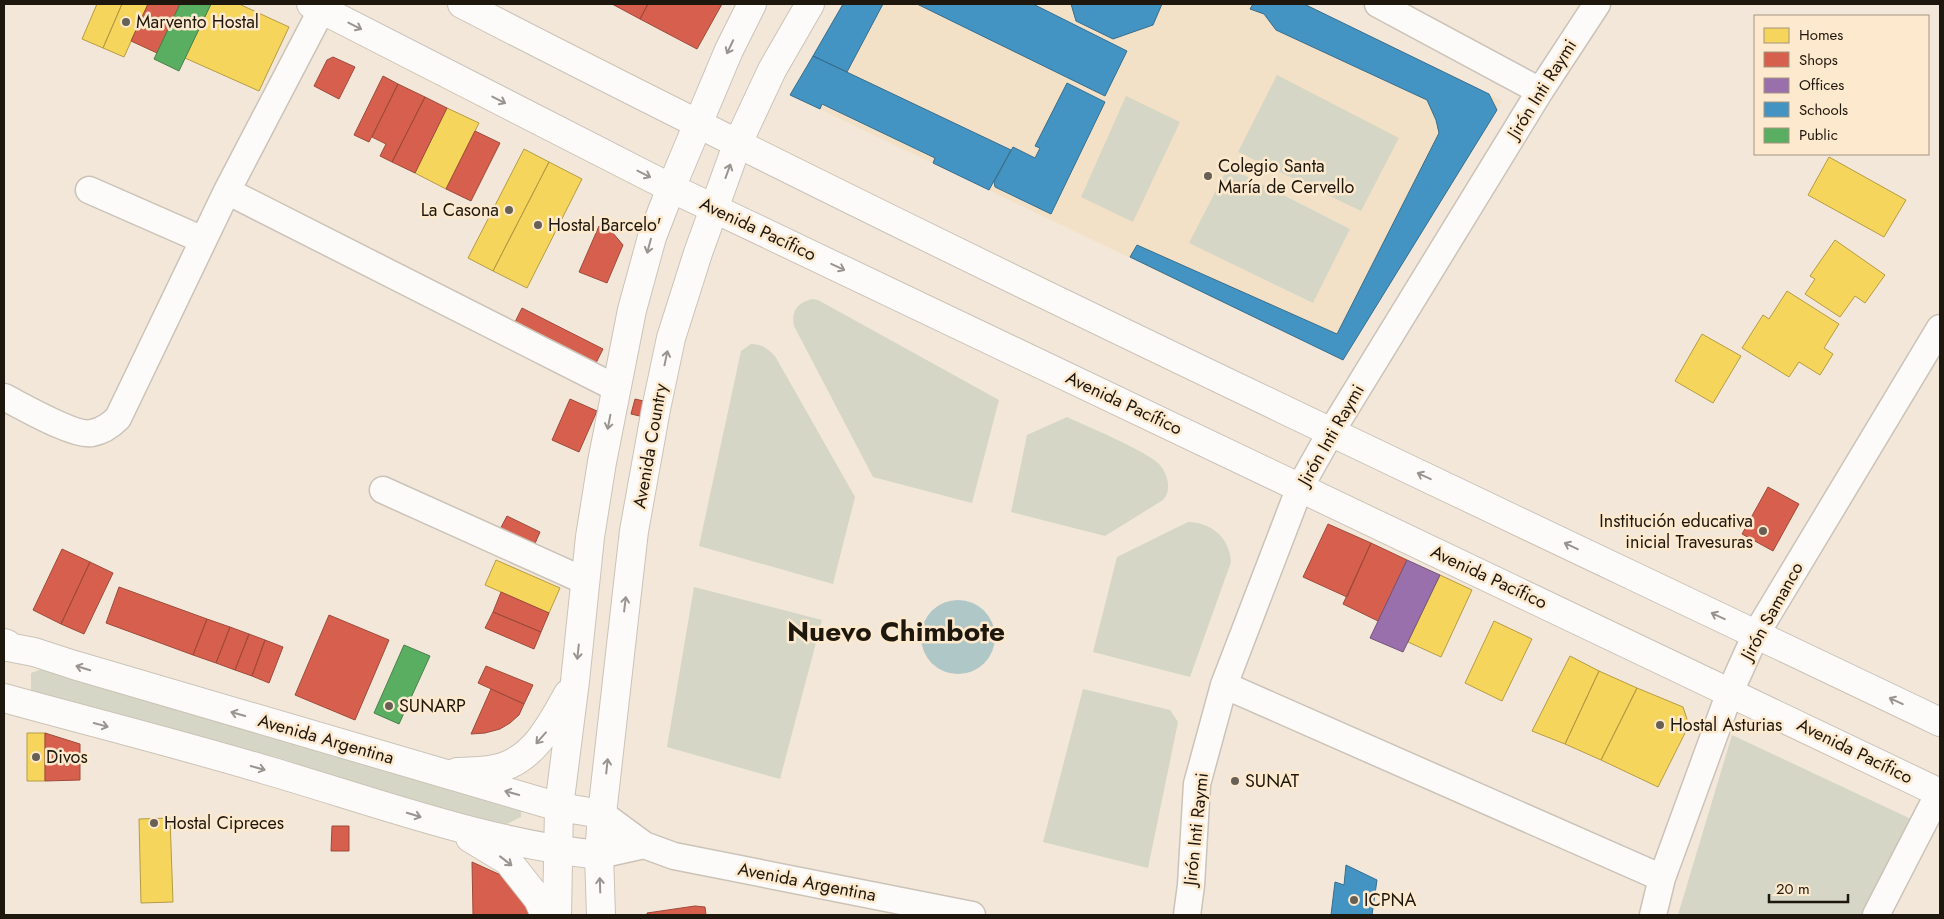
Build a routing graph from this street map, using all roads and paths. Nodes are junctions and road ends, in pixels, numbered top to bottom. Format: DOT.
graph roads {
  1 [pos="462,4"];
  2 [pos="752,4"];
  3 [pos="810,4"];
  4 [pos="1378,4"];
  5 [pos="1597,4"];
  6 [pos="317,7"];
  7 [pos="1540,91"];
  8 [pos="698,125"];
  9 [pos="737,144"];
  10 [pos="671,188"];
  11 [pos="88,190"];
  12 [pos="227,191"];
  13 [pos="714,208"];
  14 [pos="203,240"];
  15 [pos="1940,328"];
  16 [pos="616,388"];
  17 [pos="4,397"];
  18 [pos="1331,432"];
  19 [pos="1300,487"];
  20 [pos="383,490"];
  21 [pos="585,581"];
  22 [pos="1756,634"];
  23 [pos="5,651"];
  24 [pos="575,681"];
  25 [pos="1224,685"];
  26 [pos="1730,692"];
  27 [pos="4,698"];
  28 [pos="1940,722"];
  29 [pos="444,773"];
  30 [pos="1940,792"];
  31 [pos="559,807"];
  32 [pos="602,814"];
  33 [pos="450,826"];
  34 [pos="644,845"];
  35 [pos="558,850"];
  36 [pos="599,855"];
  37 [pos="1662,878"];
  38 [pos="545,915"];
  39 [pos="557,915"];
  40 [pos="601,915"];
  41 [pos="972,915"];
  42 [pos="1187,915"];
  43 [pos="1653,915"];
  44 [pos="1876,915"];
  1 -- 8 [label="main road"];
  2 -- 8 [label="main road, one-way"];
  3 -- 9 [label="main road, Avenida Country"];
  4 -- 7 [label="street"];
  5 -- 7 [label="street, Jirón Inti Raymi"];
  6 -- 10 [label="main road, Avenida Pacífico, one-way"];
  6 -- 12 [label="street"];
  7 -- 18 [label="street, Jirón Inti Raymi"];
  8 -- 9 [label="main road"];
  8 -- 10 [label="main road"];
  13 -- 9 [label="main road, Avenida Country, one-way"];
  9 -- 18 [label="main road"];
  10 -- 13 [label="main road, Avenida Pacífico"];
  10 -- 16 [label="main road, one-way"];
  11 -- 14 [label="street"];
  12 -- 14 [label="street"];
  12 -- 16 [label="street"];
  13 -- 19 [label="main road, Avenida Pacífico, one-way"];
  32 -- 13 [label="main road, Avenida Country, one-way"];
  14 -- 17 [label="street"];
  15 -- 22 [label="street, Jirón Samanco"];
  16 -- 21 [label="main road, one-way"];
  18 -- 19 [label="street, Jirón Inti Raymi"];
  22 -- 18 [label="main road, one-way"];
  19 -- 25 [label="street, Jirón Inti Raymi"];
  19 -- 26 [label="main road, Avenida Pacífico"];
  20 -- 21 [label="street"];
  21 -- 24 [label="main road, one-way"];
  22 -- 26 [label="street, Jirón Samanco"];
  28 -- 22 [label="main road, one-way"];
  29 -- 23 [label="main road, Avenida Argentina, one-way"];
  24 -- 29 [label="main road, one-way"];
  24 -- 31 [label="main road"];
  25 -- 37 [label="street"];
  25 -- 42 [label="street, Jirón Inti Raymi"];
  26 -- 30 [label="main road, Avenida Pacífico"];
  26 -- 37 [label="street, Jirón Samanco"];
  27 -- 33 [label="main road, one-way"];
  31 -- 29 [label="main road, Avenida Argentina, one-way"];
  30 -- 44 [label="street"];
  31 -- 32 [label="main road, Avenida Argentina"];
  31 -- 35 [label="main road"];
  32 -- 34 [label="street, Avenida Argentina"];
  32 -- 36 [label="main road, Avenida Country"];
  33 -- 35 [label="main road"];
  33 -- 38 [label="main road, one-way"];
  34 -- 36 [label="street"];
  34 -- 41 [label="street, Avenida Argentina"];
  35 -- 36 [label="main road"];
  35 -- 39 [label="main road"];
  40 -- 36 [label="main road, Avenida Country, one-way"];
  37 -- 43 [label="street, Jirón Samanco"];
}
